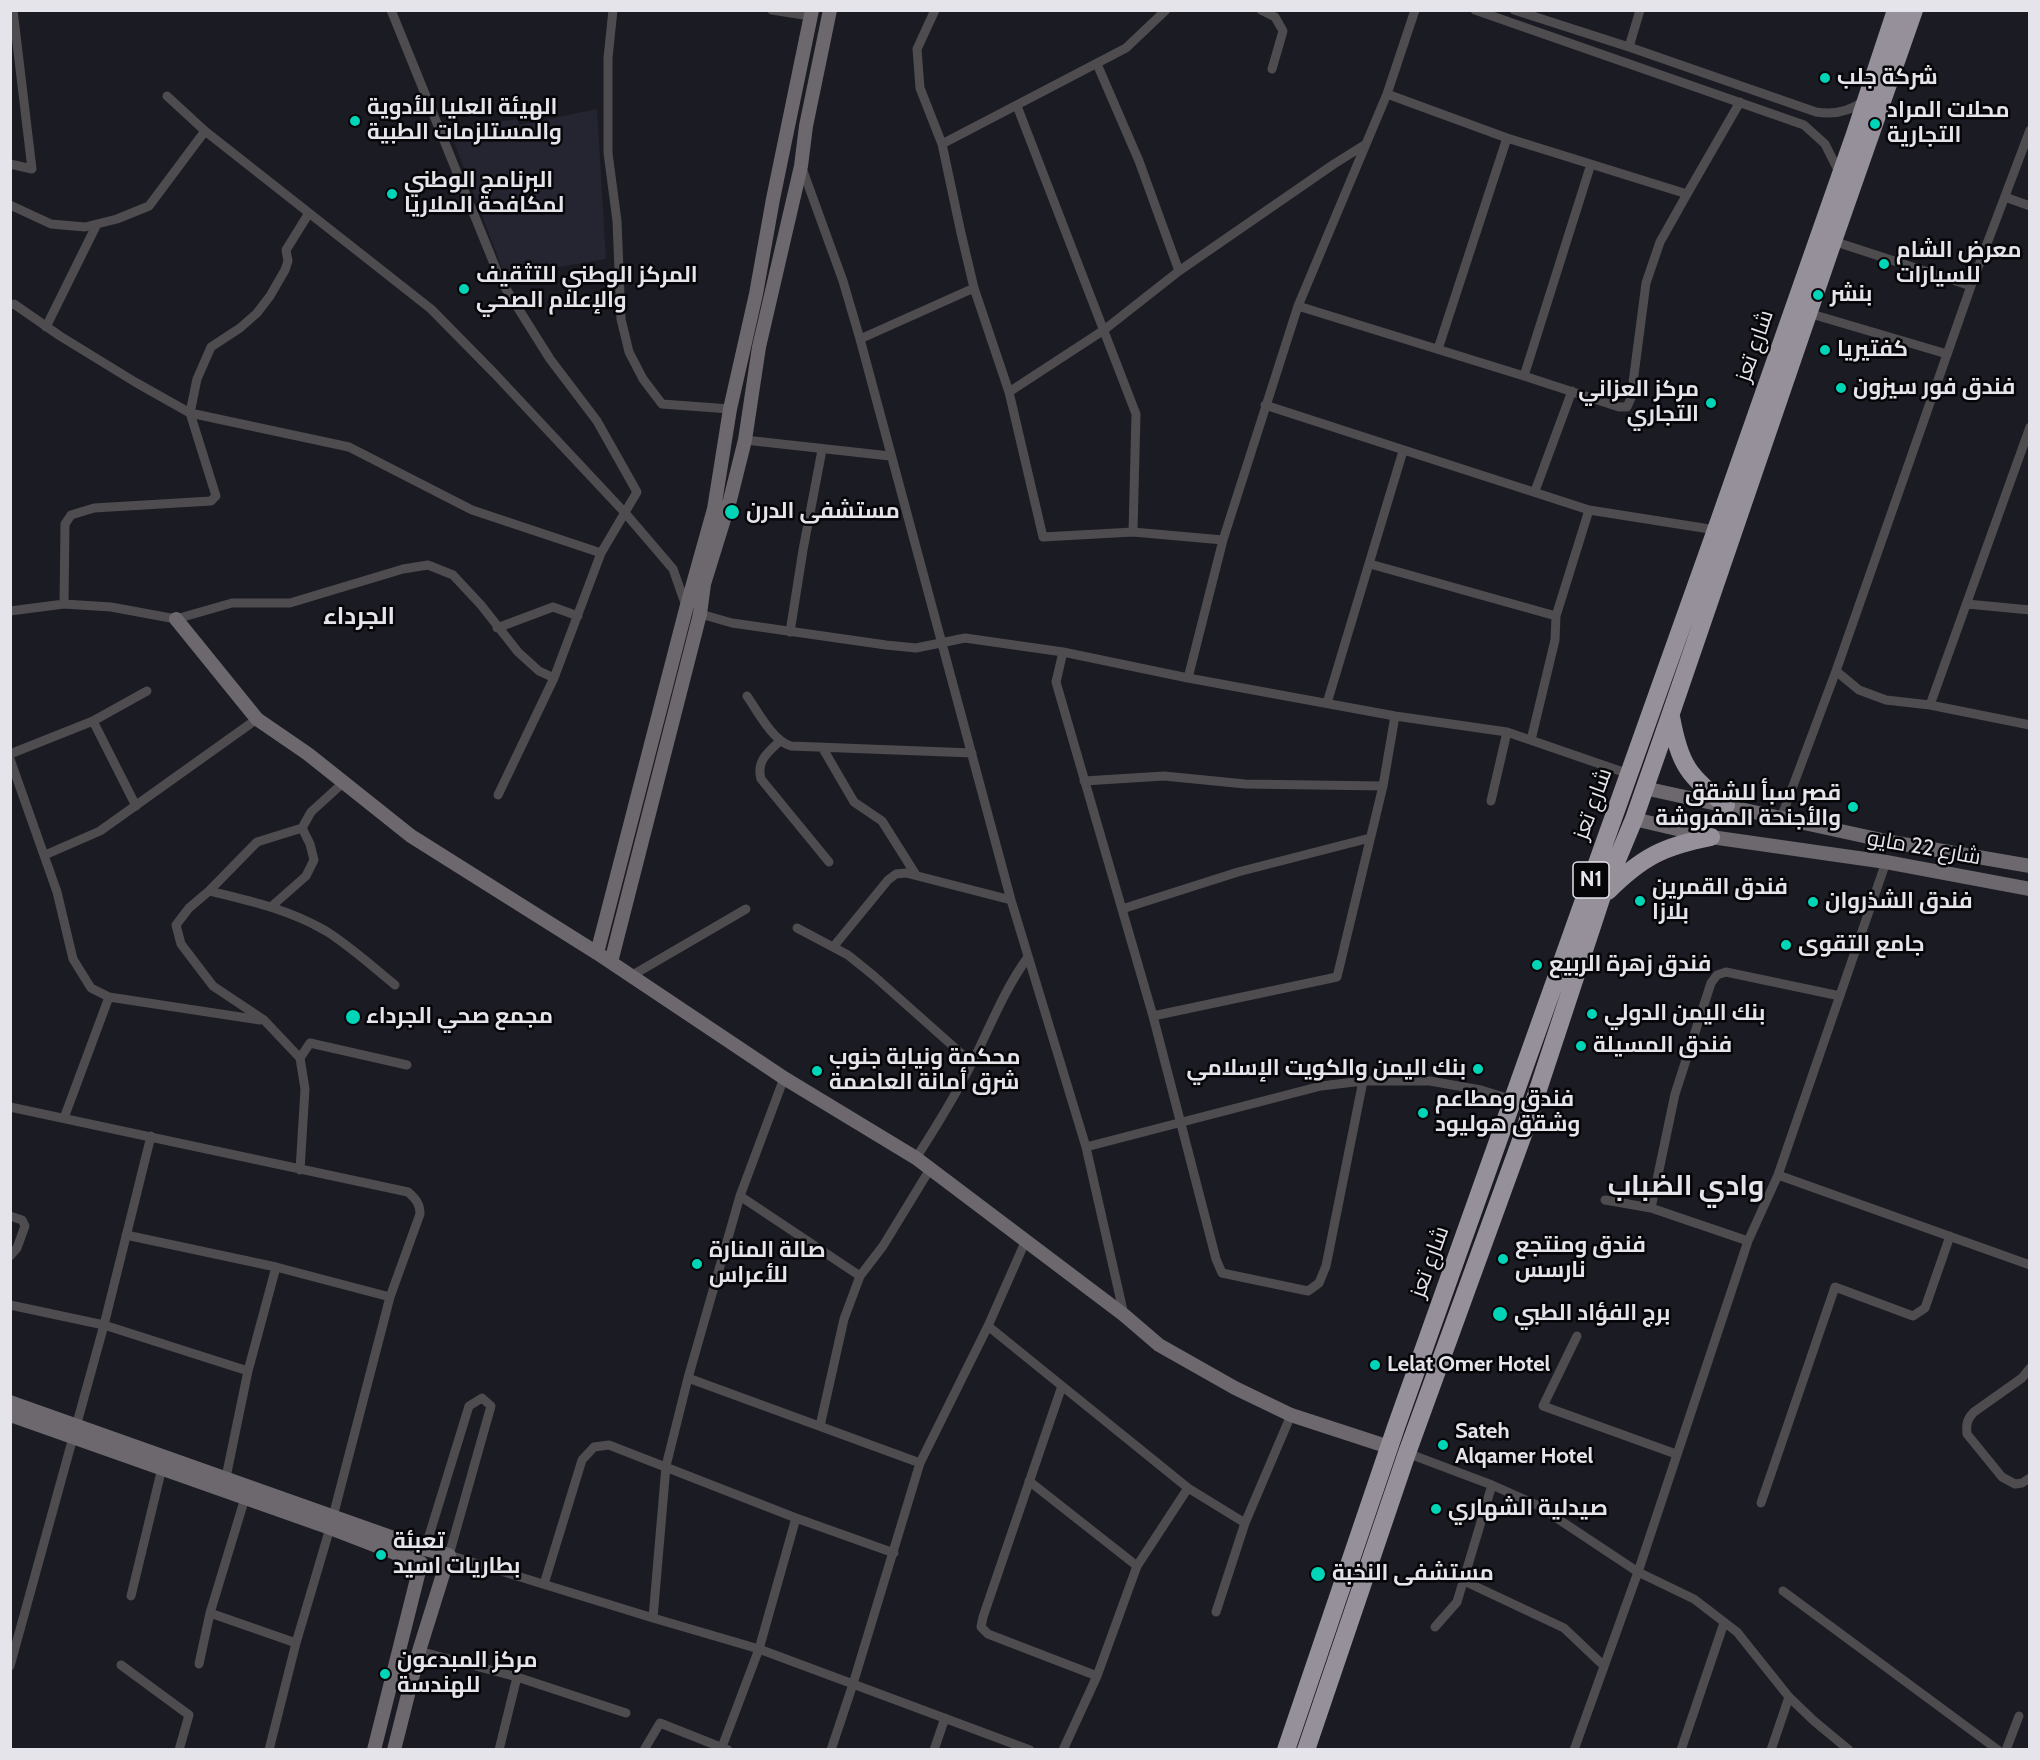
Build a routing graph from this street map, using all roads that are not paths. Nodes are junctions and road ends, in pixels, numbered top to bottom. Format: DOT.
graph roads {
  1 [pos="13,10"];
  2 [pos="392,10"];
  3 [pos="613,10"];
  4 [pos="772,10"];
  5 [pos="830,10"];
  6 [pos="935,10"];
  7 [pos="1166,10"];
  8 [pos="1261,10"];
  9 [pos="1415,10"];
  10 [pos="1474,10"];
  11 [pos="1514,10"];
  12 [pos="1640,10"];
  13 [pos="1896,10"];
  14 [pos="1914,10"];
  15 [pos="811,13"];
  16 [pos="1629,47"];
  17 [pos="1097,64"];
  18 [pos="1272,69"];
  19 [pos="1387,94"];
  20 [pos="167,96"];
  21 [pos="1866,100"];
  22 [pos="1740,102"];
  23 [pos="1017,106"];
  24 [pos="1810,110"];
  25 [pos="1804,125"];
  26 [pos="2030,130"];
  27 [pos="205,131"];
  28 [pos="1508,138"];
  29 [pos="942,144"];
  30 [pos="1365,144"];
  31 [pos="783,158"];
  32 [pos="1591,164"];
  33 [pos="10,165"];
  34 [pos="801,166"];
  35 [pos="1840,175"];
  36 [pos="1687,194"];
  37 [pos="2005,197"];
  38 [pos="10,205"];
  39 [pos="2030,206"];
  40 [pos="309,213"];
  41 [pos="97,224"];
  42 [pos="1833,241"];
  43 [pos="1179,271"];
  44 [pos="1971,286"];
  45 [pos="974,288"];
  46 [pos="10,305"];
  47 [pos="1298,306"];
  48 [pos="1808,313"];
  49 [pos="46,327"];
  50 [pos="1104,330"];
  51 [pos="860,339"];
  52 [pos="1438,349"];
  53 [pos="1947,354"];
  54 [pos="1524,376"];
  55 [pos="1572,391"];
  56 [pos="1009,392"];
  57 [pos="1265,405"];
  58 [pos="730,409"];
  59 [pos="190,413"];
  60 [pos="2030,427"];
  61 [pos="744,440"];
  62 [pos="822,450"];
  63 [pos="1403,451"];
  64 [pos="890,456"];
  65 [pos="1535,491"];
  66 [pos="1589,510"];
  67 [pos="626,514"];
  68 [pos="1716,530"];
  69 [pos="1133,532"];
  70 [pos="1223,540"];
  71 [pos="602,553"];
  72 [pos="1370,564"];
  73 [pos="64,604"];
  74 [pos="1967,604"];
  75 [pos="686,609"];
  76 [pos="2030,610"];
  77 [pos="10,611"];
  78 [pos="700,614"];
  79 [pos="578,616"];
  80 [pos="1556,616"];
  81 [pos="176,619"];
  82 [pos="497,628"];
  83 [pos="790,632"];
  84 [pos="941,643"];
  85 [pos="1063,652"];
  86 [pos="1836,672"];
  87 [pos="554,678"];
  88 [pos="1188,678"];
  89 [pos="147,691"];
  90 [pos="747,696"];
  91 [pos="1327,703"];
  92 [pos="1930,705"];
  93 [pos="1395,716"];
  94 [pos="1671,716"];
  95 [pos="257,719"];
  96 [pos="93,721"];
  97 [pos="2030,725"];
  98 [pos="1507,732"];
  99 [pos="1532,740"];
  100 [pos="780,741"];
  101 [pos="822,747"];
  102 [pos="972,753"];
  103 [pos="10,754"];
  104 [pos="10,759"];
  105 [pos="1629,774"];
  106 [pos="1084,781"];
  107 [pos="344,782"];
  108 [pos="1383,786"];
  109 [pos="1644,788"];
  110 [pos="498,795"];
  111 [pos="1491,801"];
  112 [pos="135,806"];
  113 [pos="1726,806"];
  114 [pos="1780,818"];
  115 [pos="1634,819"];
  116 [pos="302,828"];
  117 [pos="1711,837"];
  118 [pos="1370,838"];
  119 [pos="1891,842"];
  120 [pos="45,855"];
  121 [pos="1886,861"];
  122 [pos="829,862"];
  123 [pos="2030,866"];
  124 [pos="916,875"];
  125 [pos="2030,889"];
  126 [pos="208,891"];
  127 [pos="1602,896"];
  128 [pos="1011,900"];
  129 [pos="272,906"];
  130 [pos="746,909"];
  131 [pos="1122,909"];
  132 [pos="797,928"];
  133 [pos="834,946"];
  134 [pos="597,953"];
  135 [pos="1028,957"];
  136 [pos="611,962"];
  137 [pos="631,976"];
  138 [pos="395,985"];
  139 [pos="1840,996"];
  140 [pos="109,998"];
  141 [pos="1153,1016"];
  142 [pos="264,1020"];
  143 [pos="300,1058"];
  144 [pos="972,1063"];
  145 [pos="407,1065"];
  146 [pos="784,1078"];
  147 [pos="1364,1081"];
  148 [pos="1513,1100"];
  149 [pos="10,1107"];
  150 [pos="64,1118"];
  151 [pos="1181,1122"];
  152 [pos="1505,1125"];
  153 [pos="1524,1132"];
  154 [pos="151,1136"];
  155 [pos="1086,1147"];
  156 [pos="916,1158"];
  157 [pos="930,1169"];
  158 [pos="300,1170"];
  159 [pos="1778,1175"];
  160 [pos="740,1196"];
  161 [pos="1605,1200"];
  162 [pos="1652,1208"];
  163 [pos="10,1216"];
  164 [pos="126,1235"];
  165 [pos="1950,1236"];
  166 [pos="1026,1240"];
  167 [pos="1748,1241"];
  168 [pos="10,1256"];
  169 [pos="2030,1265"];
  170 [pos="276,1267"];
  171 [pos="860,1276"];
  172 [pos="390,1298"];
  173 [pos="10,1305"];
  174 [pos="1124,1315"];
  175 [pos="104,1325"];
  176 [pos="988,1326"];
  177 [pos="1577,1336"];
  178 [pos="2030,1368"];
  179 [pos="248,1371"];
  180 [pos="688,1378"];
  181 [pos="1062,1386"];
  182 [pos="10,1402"];
  183 [pos="1291,1414"];
  184 [pos="10,1415"];
  185 [pos="820,1425"];
  186 [pos="74,1430"];
  187 [pos="1389,1447"];
  188 [pos="1407,1453"];
  189 [pos="1676,1454"];
  190 [pos="920,1463"];
  191 [pos="666,1466"];
  192 [pos="162,1468"];
  193 [pos="2030,1478"];
  194 [pos="1029,1481"];
  195 [pos="224,1484"];
  196 [pos="1492,1485"];
  197 [pos="1188,1488"];
  198 [pos="245,1498"];
  199 [pos="1761,1503"];
  200 [pos="796,1518"];
  201 [pos="332,1522"];
  202 [pos="1245,1523"];
  203 [pos="425,1549"];
  204 [pos="894,1553"];
  205 [pos="449,1555"];
  206 [pos="421,1563"];
  207 [pos="1137,1566"];
  208 [pos="444,1569"];
  209 [pos="1638,1572"];
  210 [pos="1462,1580"];
  211 [pos="544,1584"];
  212 [pos="1783,1591"];
  213 [pos="131,1596"];
  214 [pos="1216,1612"];
  215 [pos="210,1613"];
  216 [pos="653,1618"];
  217 [pos="1724,1623"];
  218 [pos="1435,1627"];
  219 [pos="296,1643"];
  220 [pos="759,1649"];
  221 [pos="419,1651"];
  222 [pos="199,1664"];
  223 [pos="120,1665"];
  224 [pos="1603,1665"];
  225 [pos="10,1666"];
  226 [pos="1097,1676"];
  227 [pos="517,1677"];
  228 [pos="853,1684"];
  229 [pos="1789,1697"];
  230 [pos="626,1713"];
  231 [pos="2019,1716"];
  232 [pos="945,1718"];
  233 [pos="725,1748"];
  234 [pos="179,1749"];
  235 [pos="268,1749"];
  236 [pos="374,1749"];
  237 [pos="394,1749"];
  238 [pos="499,1749"];
  239 [pos="644,1749"];
  240 [pos="831,1749"];
  241 [pos="934,1749"];
  242 [pos="1030,1749"];
  243 [pos="1063,1749"];
  244 [pos="1286,1749"];
  245 [pos="1306,1749"];
  246 [pos="1574,1749"];
  247 [pos="1681,1749"];
  248 [pos="1771,1749"];
  249 [pos="1849,1749"];
  250 [pos="1998,1749"];
  251 [pos="2006,1749"];
  1 -- 33 [label="street"];
  2 -- 67 [label="street"];
  3 -- 58 [label="street"];
  4 -- 15 [label="street"];
  5 -- 34 [label="street"];
  6 -- 29 [label="street"];
  7 -- 17 [label="street"];
  8 -- 18 [label="street"];
  9 -- 19 [label="street"];
  10 -- 22 [label="street"];
  11 -- 16 [label="street"];
  12 -- 16 [label="street"];
  13 -- 21 [label="highway, شارع تعز / N1"];
  14 -- 42 [label="highway, شارع تعز / N1"];
  15 -- 31 [label="street"];
  16 -- 24 [label="street"];
  17 -- 23 [label="street"];
  17 -- 43 [label="street"];
  19 -- 28 [label="street"];
  19 -- 30 [label="street"];
  20 -- 27 [label="street"];
  21 -- 24 [label="street"];
  21 -- 35 [label="highway, شارع تعز / N1"];
  22 -- 25 [label="street"];
  22 -- 36 [label="street"];
  23 -- 29 [label="street"];
  23 -- 50 [label="street"];
  24 -- 25 [label="street"];
  25 -- 35 [label="street"];
  26 -- 37 [label="street"];
  27 -- 40 [label="street"];
  27 -- 41 [label="street"];
  28 -- 32 [label="street"];
  28 -- 52 [label="street"];
  29 -- 45 [label="street"];
  30 -- 43 [label="street"];
  30 -- 47 [label="street"];
  31 -- 34 [label="street"];
  31 -- 58 [label="street"];
  32 -- 36 [label="street"];
  32 -- 54 [label="street"];
  34 -- 51 [label="street"];
  34 -- 61 [label="street"];
  35 -- 68 [label="highway, شارع تعز / N1"];
  36 -- 55 [label="street"];
  37 -- 39 [label="street"];
  37 -- 44 [label="street"];
  38 -- 41 [label="street"];
  40 -- 59 [label="street"];
  40 -- 67 [label="street"];
  41 -- 49 [label="street"];
  42 -- 44 [label="street"];
  42 -- 48 [label="highway, شارع تعز / N1"];
  43 -- 50 [label="street"];
  44 -- 53 [label="street"];
  45 -- 51 [label="street"];
  45 -- 56 [label="street"];
  46 -- 49 [label="street"];
  47 -- 52 [label="street"];
  47 -- 57 [label="street"];
  48 -- 53 [label="street"];
  48 -- 94 [label="highway, شارع تعز / N1"];
  49 -- 59 [label="street"];
  50 -- 56 [label="street"];
  50 -- 69 [label="street"];
  51 -- 64 [label="street"];
  52 -- 54 [label="street"];
  53 -- 86 [label="street"];
  54 -- 55 [label="street"];
  55 -- 65 [label="street"];
  56 -- 69 [label="street"];
  57 -- 63 [label="street"];
  57 -- 70 [label="street"];
  58 -- 75 [label="street"];
  59 -- 71 [label="street"];
  59 -- 73 [label="street"];
  60 -- 74 [label="street"];
  61 -- 62 [label="street"];
  61 -- 78 [label="street"];
  62 -- 64 [label="street"];
  62 -- 83 [label="street"];
  63 -- 65 [label="street"];
  63 -- 72 [label="street"];
  64 -- 84 [label="street"];
  65 -- 66 [label="street"];
  66 -- 68 [label="street"];
  66 -- 80 [label="street"];
  67 -- 71 [label="street"];
  67 -- 75 [label="street"];
  68 -- 105 [label="highway, شارع تعز / N1"];
  69 -- 70 [label="street"];
  70 -- 88 [label="street"];
  71 -- 79 [label="street"];
  72 -- 80 [label="street"];
  72 -- 91 [label="street"];
  73 -- 77 [label="street"];
  73 -- 81 [label="street"];
  74 -- 76 [label="street"];
  74 -- 92 [label="street"];
  75 -- 78 [label="street"];
  75 -- 134 [label="street"];
  78 -- 83 [label="street"];
  78 -- 136 [label="street"];
  79 -- 82 [label="street"];
  79 -- 87 [label="street"];
  80 -- 99 [label="street"];
  81 -- 82 [label="street"];
  81 -- 95 [label="street"];
  82 -- 87 [label="street"];
  83 -- 84 [label="street"];
  84 -- 85 [label="street"];
  84 -- 102 [label="street"];
  85 -- 88 [label="street"];
  85 -- 106 [label="street"];
  86 -- 92 [label="street"];
  86 -- 114 [label="street"];
  87 -- 110 [label="street"];
  88 -- 91 [label="street"];
  89 -- 96 [label="street"];
  90 -- 100 [label="street"];
  91 -- 93 [label="street"];
  92 -- 97 [label="street"];
  93 -- 98 [label="street"];
  93 -- 108 [label="street"];
  94 -- 109 [label="highway, شارع تعز / N1"];
  94 -- 113 [label="highway"];
  95 -- 107 [label="street"];
  95 -- 112 [label="street"];
  96 -- 103 [label="street"];
  96 -- 112 [label="street"];
  98 -- 99 [label="street"];
  98 -- 111 [label="street"];
  99 -- 105 [label="street"];
  100 -- 101 [label="street"];
  100 -- 122 [label="street"];
  101 -- 102 [label="street"];
  101 -- 124 [label="street"];
  102 -- 128 [label="street"];
  104 -- 120 [label="street"];
  105 -- 148 [label="highway, شارع تعز / N1"];
  106 -- 108 [label="street"];
  106 -- 131 [label="street"];
  107 -- 116 [label="street"];
  107 -- 134 [label="street"];
  108 -- 118 [label="street"];
  109 -- 113 [label="street, شارع 22 مايو"];
  109 -- 115 [label="highway, شارع تعز / N1"];
  112 -- 120 [label="street"];
  113 -- 114 [label="street, شارع 22 مايو"];
  114 -- 119 [label="street, شارع 22 مايو"];
  115 -- 117 [label="street, شارع 22 مايو"];
  115 -- 127 [label="highway, شارع تعز / N1"];
  116 -- 126 [label="street"];
  116 -- 129 [label="street"];
  117 -- 121 [label="street, شارع 22 مايو"];
  117 -- 127 [label="highway"];
  118 -- 131 [label="street"];
  118 -- 141 [label="street"];
  119 -- 121 [label="street"];
  119 -- 123 [label="street, شارع 22 مايو"];
  120 -- 140 [label="street"];
  121 -- 125 [label="street, شارع 22 مايو"];
  121 -- 139 [label="street"];
  124 -- 128 [label="street"];
  124 -- 133 [label="street"];
  126 -- 129 [label="street"];
  126 -- 142 [label="street"];
  127 -- 153 [label="highway, شارع تعز / N1"];
  128 -- 135 [label="street"];
  129 -- 138 [label="street"];
  130 -- 137 [label="street"];
  131 -- 141 [label="street"];
  132 -- 133 [label="street"];
  133 -- 144 [label="street"];
  134 -- 136 [label="street"];
  135 -- 144 [label="street"];
  135 -- 155 [label="street"];
  136 -- 137 [label="street"];
  137 -- 146 [label="street"];
  139 -- 159 [label="street"];
  139 -- 162 [label="street"];
  140 -- 142 [label="street"];
  140 -- 150 [label="street"];
  141 -- 151 [label="street"];
  142 -- 143 [label="street"];
  143 -- 145 [label="street"];
  143 -- 158 [label="street"];
  144 -- 156 [label="street"];
  146 -- 156 [label="street"];
  146 -- 160 [label="street"];
  147 -- 148 [label="street"];
  147 -- 151 [label="street"];
  147 -- 151 [label="street"];
  148 -- 152 [label="highway, شارع تعز / N1"];
  149 -- 150 [label="street"];
  150 -- 154 [label="street"];
  151 -- 155 [label="street"];
  152 -- 153 [label="highway"];
  152 -- 187 [label="highway, شارع تعز / N1"];
  153 -- 188 [label="highway, شارع تعز / N1"];
  154 -- 158 [label="street"];
  154 -- 164 [label="street"];
  155 -- 174 [label="street"];
  156 -- 157 [label="street"];
  157 -- 166 [label="street"];
  157 -- 171 [label="street"];
  158 -- 172 [label="street"];
  159 -- 165 [label="street"];
  159 -- 167 [label="street"];
  160 -- 171 [label="street"];
  160 -- 180 [label="street"];
  161 -- 162 [label="street"];
  162 -- 167 [label="street"];
  163 -- 168 [label="street"];
  164 -- 170 [label="street"];
  164 -- 175 [label="street"];
  165 -- 169 [label="street"];
  165 -- 199 [label="street"];
  166 -- 174 [label="street"];
  166 -- 176 [label="street"];
  167 -- 189 [label="street"];
  170 -- 172 [label="street"];
  170 -- 179 [label="street"];
  171 -- 185 [label="street"];
  172 -- 201 [label="street"];
  173 -- 175 [label="street"];
  174 -- 183 [label="street"];
  175 -- 179 [label="street"];
  175 -- 186 [label="street"];
  176 -- 181 [label="street"];
  176 -- 190 [label="street"];
  177 -- 189 [label="street"];
  178 -- 193 [label="street"];
  179 -- 195 [label="street"];
  180 -- 185 [label="street"];
  180 -- 191 [label="street"];
  181 -- 194 [label="street"];
  181 -- 197 [label="street"];
  182 -- 186 [label="street"];
  183 -- 187 [label="street"];
  183 -- 202 [label="street"];
  184 -- 186 [label="street"];
  185 -- 190 [label="street"];
  186 -- 192 [label="street"];
  186 -- 195 [label="street"];
  186 -- 225 [label="street"];
  187 -- 188 [label="highway"];
  187 -- 244 [label="highway, شارع تعز / N1"];
  188 -- 196 [label="street"];
  188 -- 245 [label="highway, شارع تعز / N1"];
  189 -- 209 [label="street"];
  190 -- 204 [label="street"];
  191 -- 200 [label="street"];
  191 -- 211 [label="street"];
  191 -- 216 [label="street"];
  192 -- 195 [label="street"];
  192 -- 213 [label="street"];
  194 -- 207 [label="street"];
  194 -- 226 [label="street"];
  195 -- 198 [label="street"];
  195 -- 201 [label="street"];
  196 -- 209 [label="street"];
  196 -- 210 [label="street"];
  197 -- 202 [label="street"];
  197 -- 207 [label="street"];
  198 -- 201 [label="street"];
  198 -- 215 [label="street"];
  200 -- 204 [label="street"];
  200 -- 220 [label="street"];
  201 -- 203 [label="street"];
  201 -- 206 [label="street"];
  201 -- 219 [label="street"];
  202 -- 214 [label="street"];
  203 -- 205 [label="street"];
  203 -- 205 [label="street"];
  203 -- 206 [label="street"];
  204 -- 228 [label="street"];
  205 -- 208 [label="street"];
  205 -- 211 [label="street"];
  206 -- 208 [label="street"];
  206 -- 236 [label="street"];
  207 -- 226 [label="street"];
  208 -- 221 [label="street"];
  209 -- 217 [label="street"];
  209 -- 224 [label="street"];
  210 -- 218 [label="street"];
  210 -- 224 [label="street"];
  211 -- 216 [label="street"];
  212 -- 250 [label="street"];
  215 -- 219 [label="street"];
  215 -- 222 [label="street"];
  216 -- 220 [label="street"];
  217 -- 229 [label="street"];
  217 -- 247 [label="street"];
  219 -- 235 [label="street"];
  220 -- 228 [label="street"];
  220 -- 233 [label="street"];
  221 -- 227 [label="street"];
  221 -- 237 [label="street"];
  223 -- 234 [label="street"];
  224 -- 246 [label="street"];
  226 -- 243 [label="street"];
  227 -- 230 [label="street"];
  227 -- 238 [label="street"];
  228 -- 232 [label="street"];
  228 -- 240 [label="street"];
  229 -- 248 [label="street"];
  229 -- 249 [label="street"];
  231 -- 251 [label="street"];
  232 -- 241 [label="street"];
  232 -- 242 [label="street"];
  233 -- 239 [label="street"];
}
